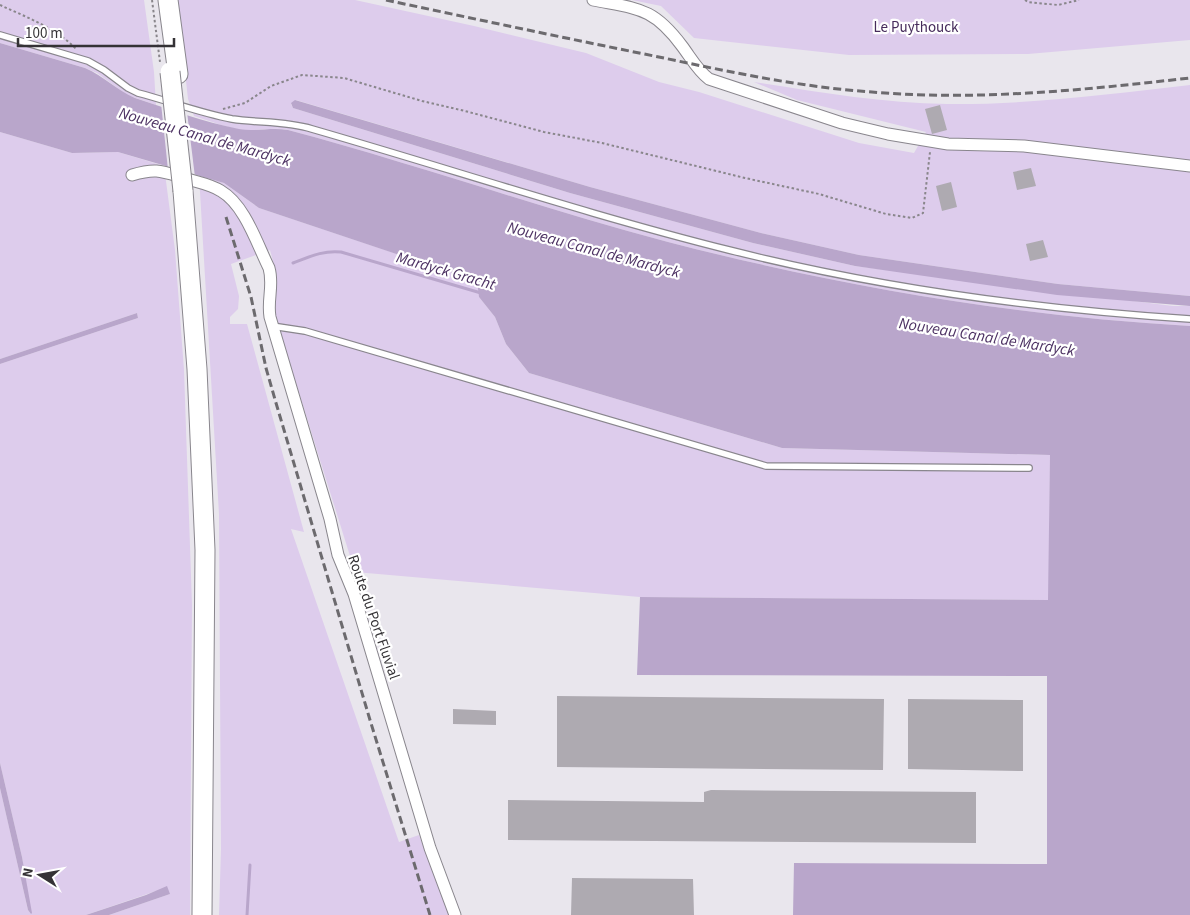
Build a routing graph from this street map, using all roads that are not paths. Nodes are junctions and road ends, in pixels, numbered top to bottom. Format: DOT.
graph roads {
  1 [pos="161,0"];
  2 [pos="168,0"];
  3 [pos="593,0"];
  4 [pos="0,35"];
  5 [pos="169,70"];
  6 [pos="1190,166"];
  7 [pos="132,175"];
  8 [pos="187,191"];
  9 [pos="1190,319"];
  10 [pos="272,326"];
  11 [pos="1029,468"];
  12 [pos="202,915"];
  13 [pos="211,915"];
  14 [pos="455,915"];
  1 -- 5 [label="main road"];
  2 -- 5 [label="main road"];
  3 -- 6 [label="street"];
  4 -- 9 [label="lane"];
  5 -- 8 [label="main road"];
  7 -- 10 [label="street, Route du Port Fluvial"];
  8 -- 12 [label="main road"];
  8 -- 13 [label="main road"];
  10 -- 11 [label="lane"];
  10 -- 14 [label="street, Route du Port Fluvial"];
}
